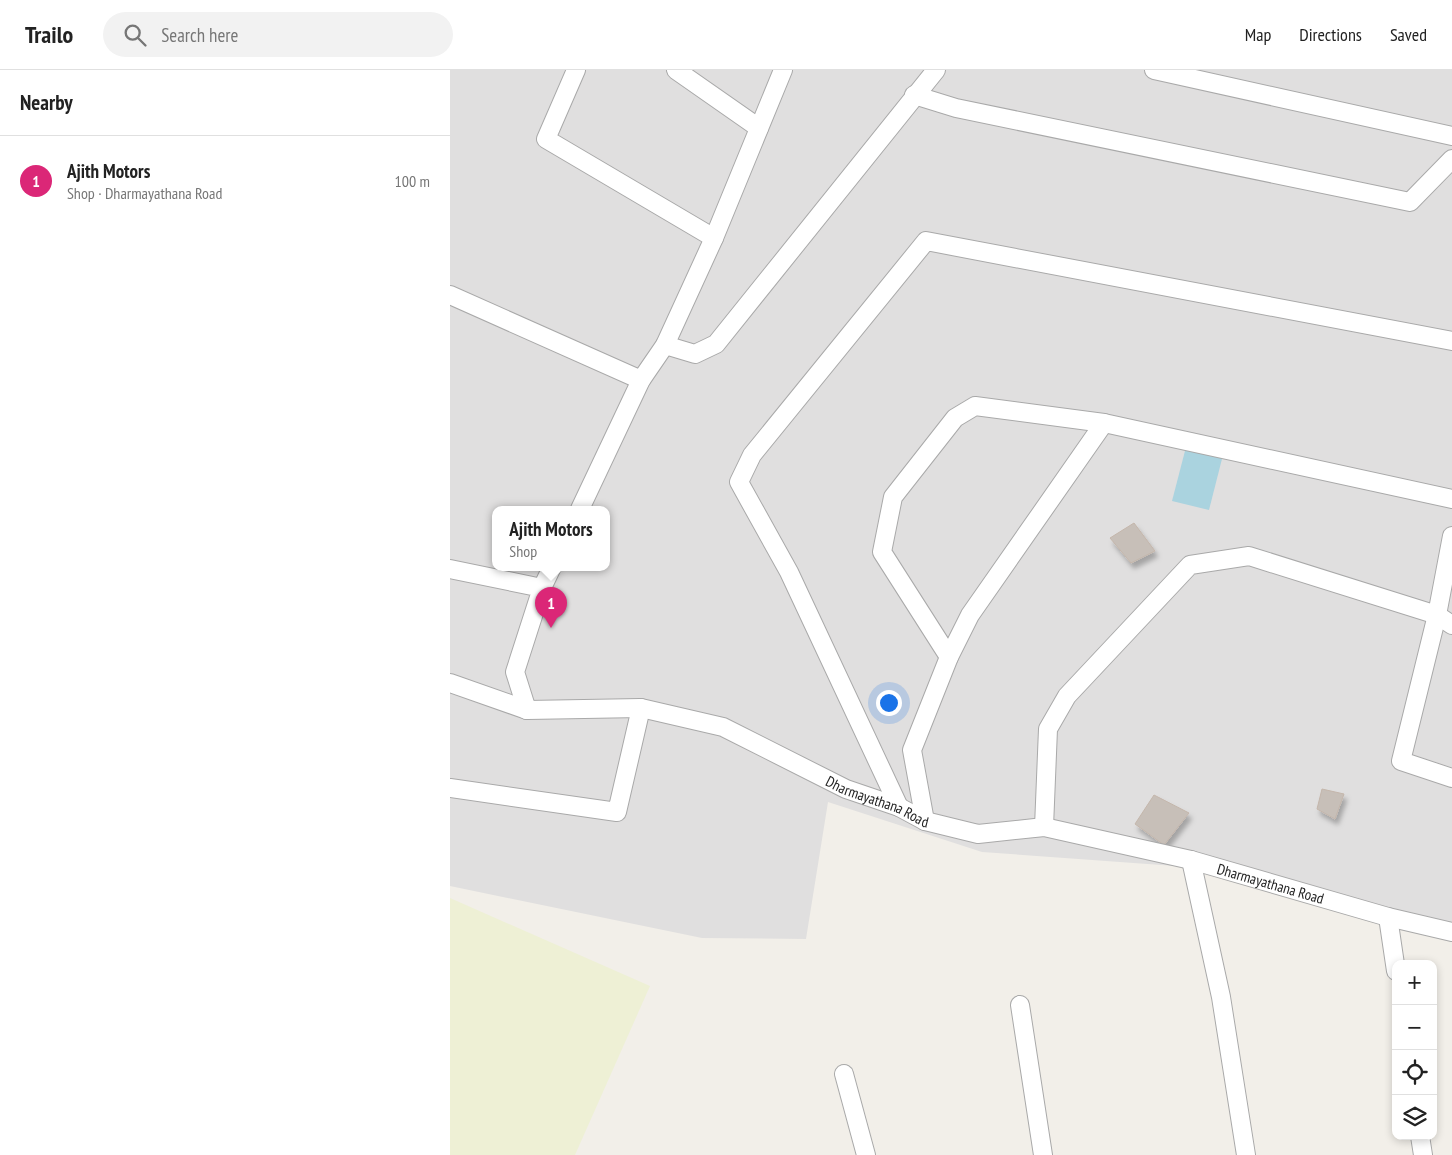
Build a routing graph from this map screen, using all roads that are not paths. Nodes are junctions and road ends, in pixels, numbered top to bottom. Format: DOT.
graph roads {
  1 [pos="576,70"];
  2 [pos="676,70"];
  3 [pos="783,70"];
  4 [pos="936,70"];
  5 [pos="1154,70"];
  6 [pos="914,95"];
  7 [pos="759,128"];
  8 [pos="1452,136"];
  9 [pos="1452,159"];
  10 [pos="714,238"];
  11 [pos="450,295"];
  12 [pos="1452,341"];
  13 [pos="665,345"];
  14 [pos="641,380"];
  15 [pos="1104,423"];
  16 [pos="1452,499"];
  17 [pos="581,506"];
  18 [pos="1452,536"];
  19 [pos="450,569"];
  20 [pos="550,571"];
  21 [pos="542,588"];
  22 [pos="1437,615"];
  23 [pos="1452,625"];
  24 [pos="949,657"];
  25 [pos="450,682"];
  26 [pos="641,708"];
  27 [pos="527,710"];
  28 [pos="1452,778"];
  29 [pos="450,788"];
  30 [pos="899,807"];
  31 [pos="926,821"];
  32 [pos="1044,827"];
  33 [pos="1191,860"];
  34 [pos="1388,916"];
  35 [pos="1452,932"];
  36 [pos="1394,960"];
  37 [pos="1020,1005"];
  38 [pos="844,1074"];
  39 [pos="1421,1140"];
  40 [pos="866,1155"];
  41 [pos="1043,1155"];
  42 [pos="1246,1155"];
  43 [pos="1423,1155"];
  1 -- 10 [label="street"];
  2 -- 7 [label="street"];
  3 -- 7 [label="street"];
  4 -- 6 [label="street"];
  5 -- 8 [label="street"];
  6 -- 9 [label="street"];
  6 -- 13 [label="street"];
  7 -- 10 [label="street"];
  10 -- 13 [label="street"];
  11 -- 14 [label="street"];
  12 -- 30 [label="street"];
  13 -- 14 [label="street"];
  14 -- 17 [label="street"];
  15 -- 16 [label="street"];
  15 -- 24 [label="street"];
  15 -- 24 [label="street"];
  18 -- 22 [label="street"];
  19 -- 21 [label="street"];
  20 -- 21 [label="street"];
  21 -- 27 [label="street"];
  22 -- 23 [label="street"];
  22 -- 28 [label="street"];
  22 -- 32 [label="street"];
  24 -- 31 [label="street"];
  25 -- 27 [label="street"];
  26 -- 27 [label="street, Dharmayathana Road"];
  26 -- 29 [label="street"];
  26 -- 30 [label="street, Dharmayathana Road"];
  30 -- 31 [label="street, Dharmayathana Road"];
  31 -- 32 [label="street, Dharmayathana Road"];
  32 -- 33 [label="street, Dharmayathana Road"];
  33 -- 34 [label="street, Dharmayathana Road"];
  33 -- 42 [label="street"];
  34 -- 35 [label="street, Dharmayathana Road"];
  34 -- 36 [label="street"];
  37 -- 41 [label="street"];
  38 -- 40 [label="street"];
  39 -- 43 [label="street"];
}
